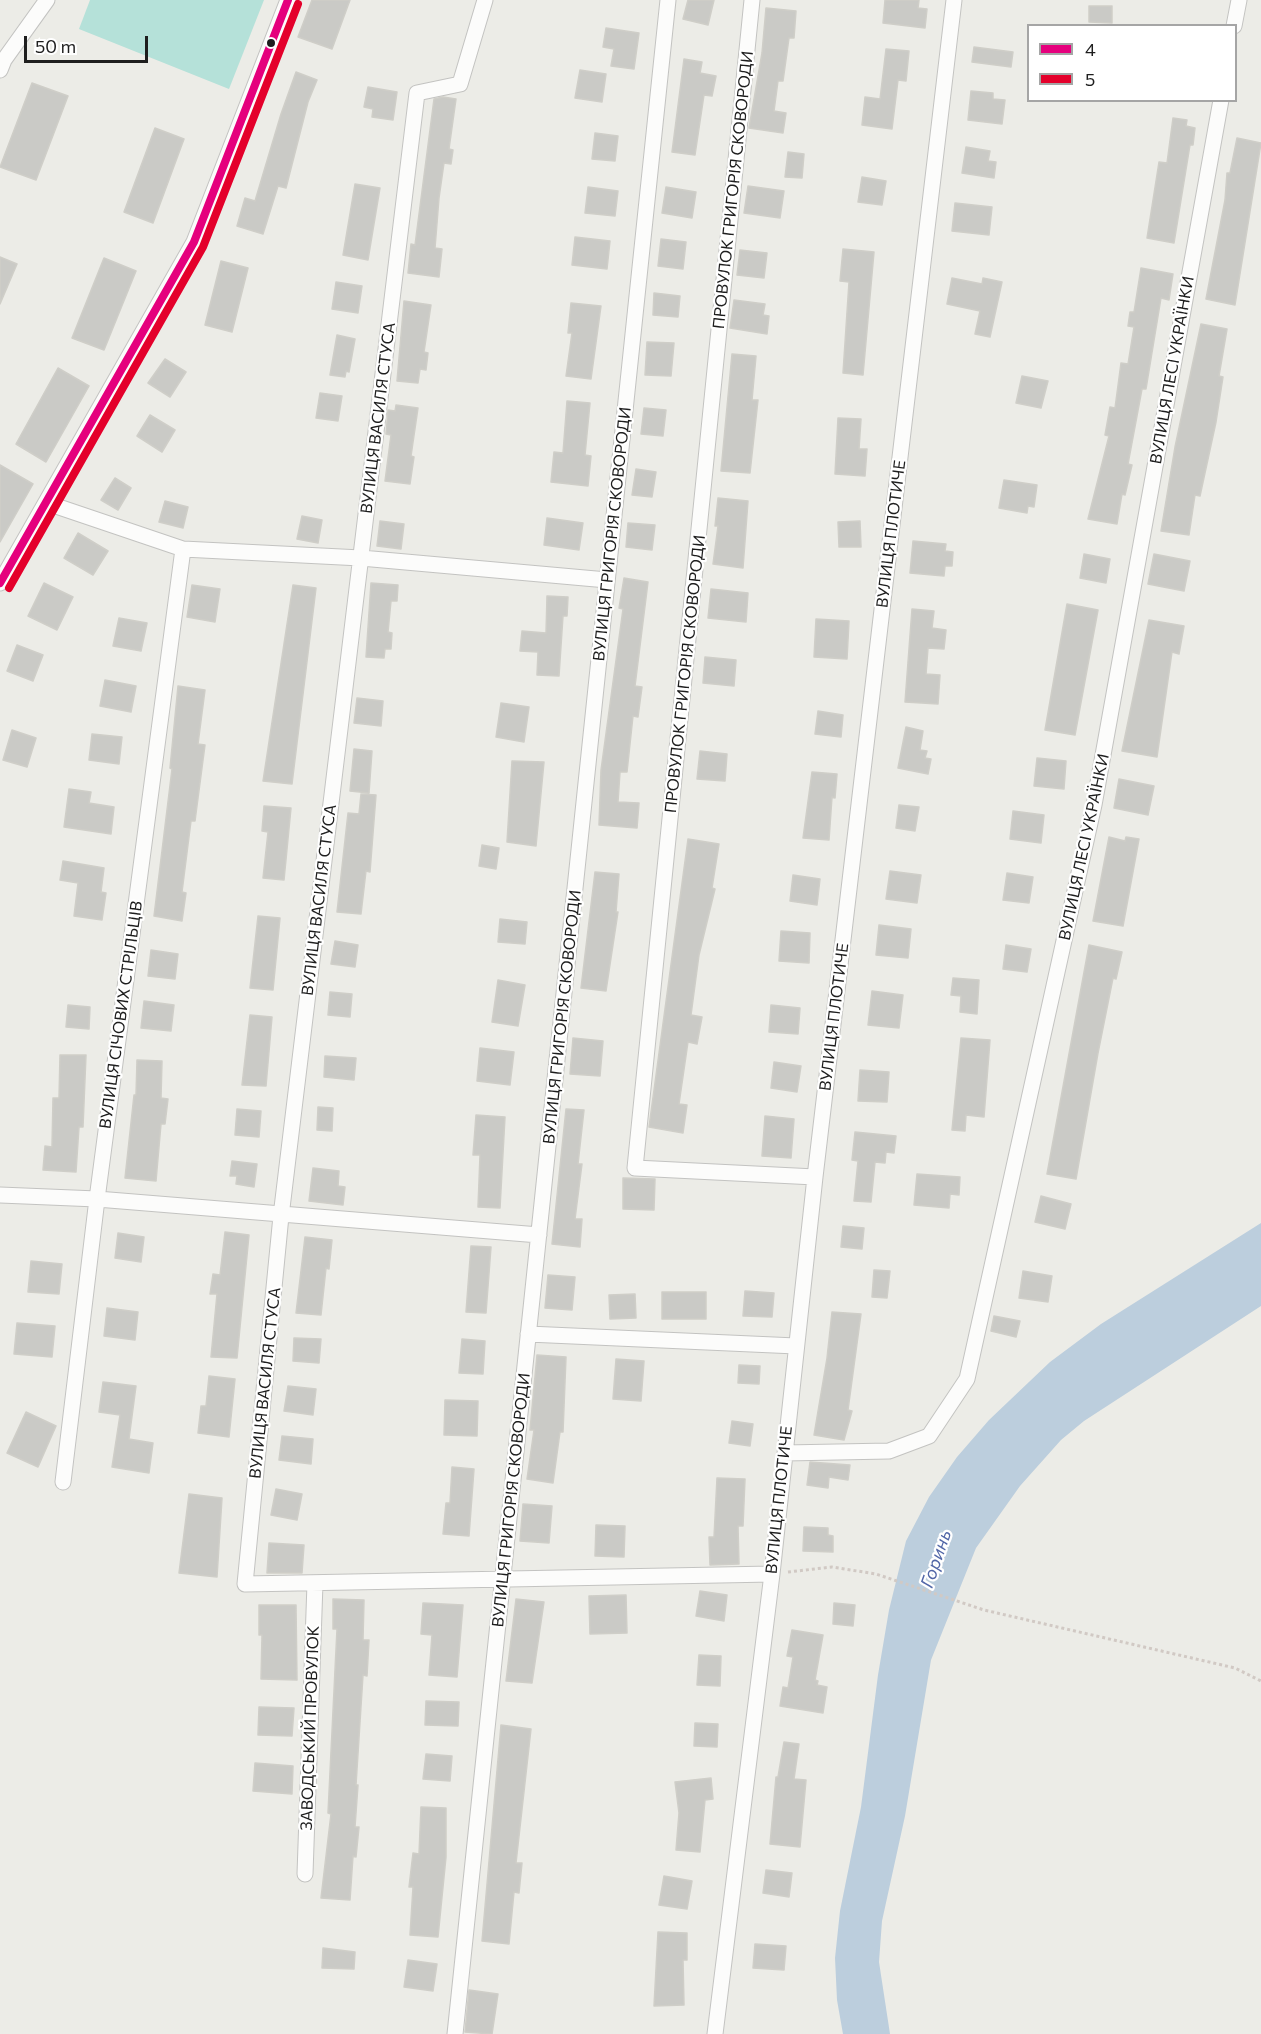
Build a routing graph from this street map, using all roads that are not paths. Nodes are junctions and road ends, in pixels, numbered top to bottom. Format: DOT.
graph roads {
  1 [pos="47,0"];
  2 [pos="288,0"];
  3 [pos="485,0"];
  4 [pos="668,0"];
  5 [pos="752,0"];
  6 [pos="954,0"];
  7 [pos="1239,0"];
  8 [pos="1234,24"];
  9 [pos="0,70"];
  10 [pos="1221,102"];
  11 [pos="47,503"];
  12 [pos="183,549"];
  13 [pos="361,558"];
  14 [pos="607,580"];
  15 [pos="0,583"];
  16 [pos="815,1177"];
  17 [pos="0,1195"];
  18 [pos="97,1199"];
  19 [pos="281,1216"];
  20 [pos="539,1235"];
  21 [pos="528,1334"];
  22 [pos="796,1346"];
  23 [pos="785,1453"];
  24 [pos="63,1482"];
  25 [pos="772,1574"];
  26 [pos="503,1580"];
  27 [pos="315,1583"];
  28 [pos="305,1874"];
  29 [pos="455,2034"];
  30 [pos="715,2034"];
  1 -- 9 [label="street"];
  2 -- 11 [label="street"];
  3 -- 13 [label="street, ВУЛИЦЯ ВАСИЛЯ СТУСА"];
  4 -- 14 [label="street, ВУЛИЦЯ ГРИГОРІЯ СКОВОРОДИ"];
  5 -- 16 [label="street, ПРОВУЛОК ГРИГОРІЯ СКОВОРОДИ"];
  6 -- 16 [label="street, ВУЛИЦЯ ПЛОТИЧЕ"];
  7 -- 8 [label="street"];
  10 -- 23 [label="street, ВУЛИЦЯ ЛЕСІ УКРАЇНКИ"];
  11 -- 12 [label="street"];
  11 -- 15 [label="street"];
  12 -- 13 [label="street"];
  12 -- 18 [label="street, ВУЛИЦЯ СІЧОВИХ СТРІЛЬЦІВ"];
  13 -- 14 [label="street"];
  13 -- 19 [label="street, ВУЛИЦЯ ВАСИЛЯ СТУСА"];
  14 -- 20 [label="street, ВУЛИЦЯ ГРИГОРІЯ СКОВОРОДИ"];
  16 -- 22 [label="street, ВУЛИЦЯ ПЛОТИЧЕ"];
  17 -- 18 [label="street"];
  18 -- 19 [label="street"];
  18 -- 24 [label="street, ВУЛИЦЯ СІЧОВИХ СТРІЛЬЦІВ"];
  19 -- 20 [label="street"];
  19 -- 27 [label="street, ВУЛИЦЯ ВАСИЛЯ СТУСА"];
  20 -- 21 [label="street, ВУЛИЦЯ ГРИГОРІЯ СКОВОРОДИ"];
  21 -- 22 [label="street"];
  21 -- 26 [label="street, ВУЛИЦЯ ГРИГОРІЯ СКОВОРОДИ"];
  22 -- 23 [label="street, ВУЛИЦЯ ПЛОТИЧЕ"];
  23 -- 25 [label="street, ВУЛИЦЯ ПЛОТИЧЕ"];
  25 -- 26 [label="street, ВУЛИЦЯ ВАСИЛЯ СТУСА"];
  25 -- 30 [label="street, ВУЛИЦЯ ПЛОТИЧЕ"];
  26 -- 27 [label="street, ВУЛИЦЯ ВАСИЛЯ СТУСА"];
  26 -- 29 [label="street, ВУЛИЦЯ ГРИГОРІЯ СКОВОРОДИ"];
  27 -- 28 [label="street, ЗАВОДСЬКИЙ ПРОВУЛОК"];
}
